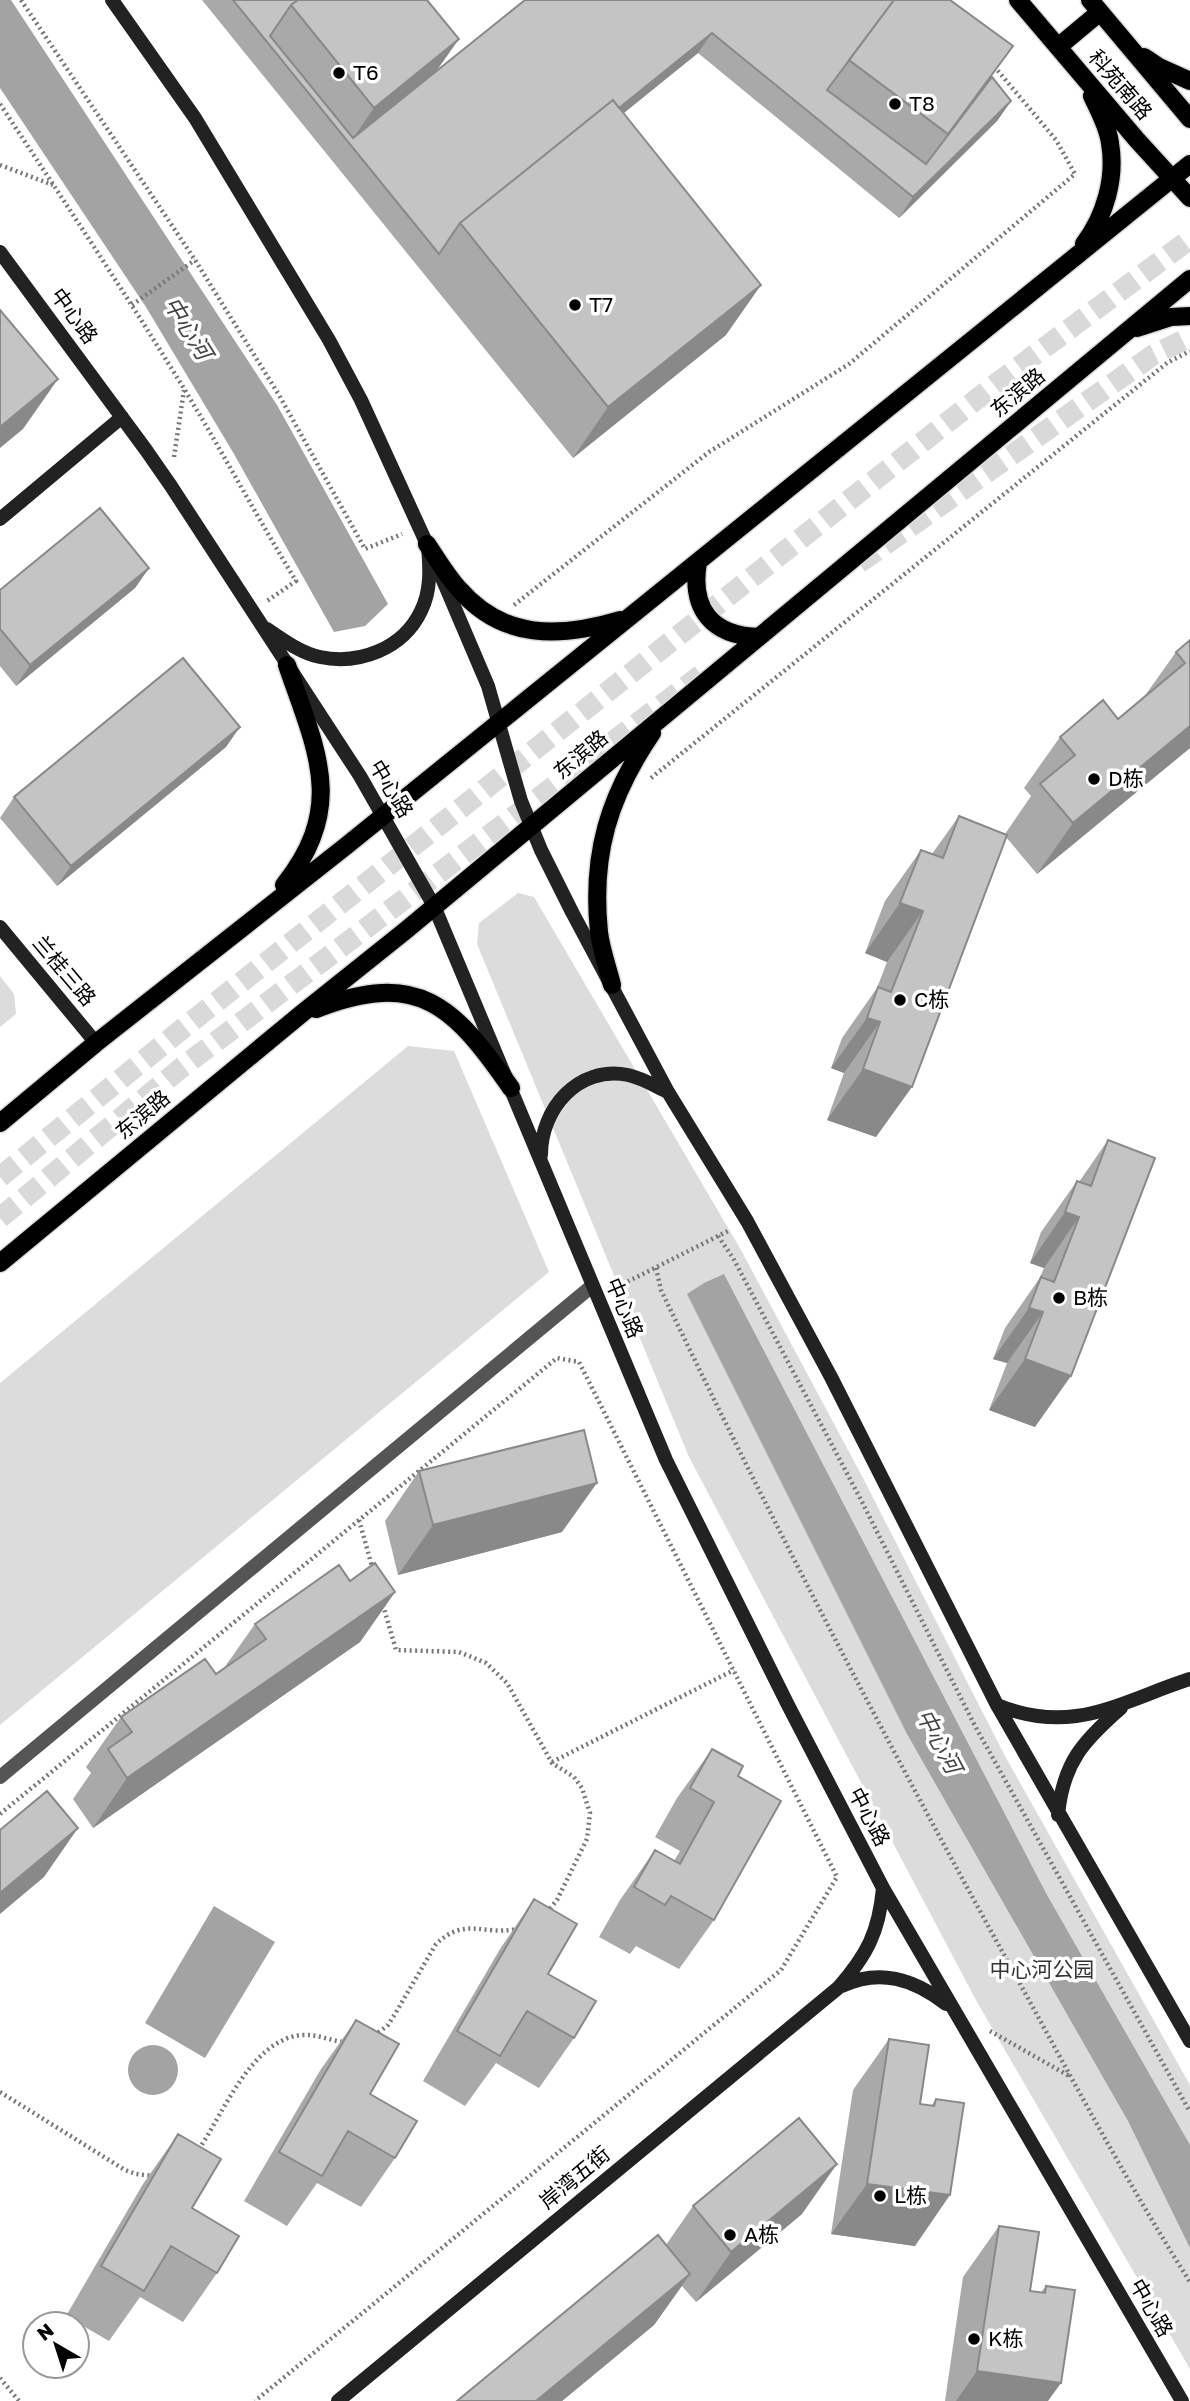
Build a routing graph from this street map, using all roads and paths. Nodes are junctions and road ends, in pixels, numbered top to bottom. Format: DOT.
graph roads {
  1 [pos="21,0"];
  2 [pos="112,0"];
  3 [pos="1018,0"];
  4 [pos="1095,6"];
  5 [pos="1058,47"];
  6 [pos="1130,48"];
  7 [pos="989,60"];
  8 [pos="1086,80"];
  9 [pos="1190,81"];
  10 [pos="0,104"];
  11 [pos="1190,119"];
  12 [pos="1190,164"];
  13 [pos="0,165"];
  14 [pos="1172,178"];
  15 [pos="54,185"];
  16 [pos="1190,198"];
  17 [pos="0,252"];
  18 [pos="195,260"];
  19 [pos="1070,261"];
  20 [pos="1190,279"];
  21 [pos="132,305"];
  22 [pos="1190,316"];
  23 [pos="1127,332"];
  24 [pos="1190,351"];
  25 [pos="184,390"];
  26 [pos="122,417"];
  27 [pos="171,486"];
  28 [pos="0,519"];
  29 [pos="424,536"];
  30 [pos="698,562"];
  31 [pos="251,611"];
  32 [pos="630,617"];
  33 [pos="495,620"];
  34 [pos="260,624"];
  35 [pos="759,637"];
  36 [pos="287,665"];
  37 [pos="665,715"];
  38 [pos="499,722"];
  39 [pos="642,786"];
  40 [pos="383,816"];
  41 [pos="531,826"];
  42 [pos="267,906"];
  43 [pos="434,906"];
  44 [pos="0,927"];
  45 [pos="612,985"];
  46 [pos="300,1015"];
  47 [pos="96,1042"];
  48 [pos="511,1088"];
  49 [pos="668,1092"];
  50 [pos="0,1123"];
  51 [pos="541,1164"];
  52 [pos="747,1221"];
  53 [pos="718,1236"];
  54 [pos="0,1263"];
  55 [pos="656,1268"];
  56 [pos="594,1292"];
  57 [pos="359,1520"];
  58 [pos="374,1572"];
  59 [pos="381,1598"];
  60 [pos="734,1670"];
  61 [pos="1190,1679"];
  62 [pos="1127,1703"];
  63 [pos="997,1706"];
  64 [pos="552,1763"];
  65 [pos="0,1777"];
  66 [pos="0,1814"];
  67 [pos="1058,1815"];
  68 [pos="883,1888"];
  69 [pos="538,1920"];
  70 [pos="525,1926"];
  71 [pos="838,1988"];
  72 [pos="952,2009"];
  73 [pos="988,2029"];
  74 [pos="365,2040"];
  75 [pos="1190,2041"];
  76 [pos="352,2042"];
  77 [pos="1072,2077"];
  78 [pos="0,2092"];
  79 [pos="1190,2112"];
  80 [pos="193,2158"];
  81 [pos="160,2176"];
  82 [pos="1190,2282"];
  83 [pos="0,2378"];
  84 [pos="19,2401"];
  85 [pos="255,2401"];
  86 [pos="338,2401"];
  87 [pos="1182,2401"];
  1 -- 18 [label="path"];
  2 -- 29 [label="main road"];
  3 -- 5 [label="main road, 科苑南路"];
  4 -- 5 [label="main road"];
  4 -- 6 [label="main road, 科苑南路"];
  5 -- 8 [label="main road, 科苑南路"];
  6 -- 9 [label="main road"];
  6 -- 11 [label="main road, 科苑南路"];
  7 -- 33 [label="path"];
  8 -- 14 [label="main road, 科苑南路"];
  8 -- 19 [label="main road"];
  10 -- 15 [label="path"];
  12 -- 14 [label="main road"];
  13 -- 15 [label="path"];
  14 -- 16 [label="main road, 科苑南路"];
  14 -- 19 [label="main road"];
  15 -- 21 [label="path"];
  17 -- 26 [label="main road, 中心路"];
  18 -- 21 [label="path"];
  18 -- 29 [label="path"];
  19 -- 30 [label="main road"];
  20 -- 23 [label="main road, 东滨路"];
  21 -- 25 [label="path"];
  22 -- 23 [label="main road"];
  23 -- 35 [label="main road, 东滨路"];
  24 -- 39 [label="path"];
  25 -- 27 [label="path"];
  25 -- 31 [label="path"];
  26 -- 27 [label="main road, 中心路"];
  26 -- 28 [label="main road"];
  27 -- 31 [label="main road, 中心路"];
  29 -- 33 [label="main road"];
  29 -- 34 [label="main road"];
  29 -- 38 [label="main road"];
  30 -- 32 [label="main road"];
  30 -- 35 [label="main road"];
  31 -- 34 [label="main road, 中心路"];
  32 -- 33 [label="main road"];
  32 -- 38 [label="main road"];
  34 -- 36 [label="main road, 中心路"];
  35 -- 37 [label="main road, 东滨路"];
  36 -- 40 [label="main road, 中心路"];
  36 -- 42 [label="main road"];
  37 -- 41 [label="main road, 东滨路"];
  37 -- 45 [label="main road"];
  38 -- 40 [label="main road"];
  38 -- 41 [label="main road"];
  40 -- 42 [label="main road"];
  40 -- 43 [label="main road, 中心路"];
  41 -- 43 [label="main road, 东滨路"];
  41 -- 45 [label="main road"];
  42 -- 47 [label="main road"];
  43 -- 46 [label="main road, 东滨路"];
  43 -- 48 [label="main road, 中心路"];
  44 -- 47 [label="main road, 兰桂三路"];
  45 -- 49 [label="main road"];
  46 -- 48 [label="main road"];
  46 -- 54 [label="main road, 东滨路"];
  47 -- 50 [label="main road"];
  48 -- 51 [label="main road, 中心路"];
  49 -- 51 [label="main road"];
  49 -- 52 [label="main road"];
  51 -- 56 [label="main road, 中心路"];
  52 -- 53 [label="path"];
  52 -- 63 [label="main road"];
  53 -- 55 [label="path"];
  53 -- 79 [label="path"];
  55 -- 56 [label="path"];
  55 -- 77 [label="path"];
  56 -- 65 [label="street"];
  56 -- 68 [label="main road, 中心路"];
  57 -- 58 [label="path"];
  57 -- 60 [label="path"];
  57 -- 66 [label="path"];
  59 -- 64 [label="path"];
  60 -- 64 [label="path"];
  60 -- 85 [label="path"];
  61 -- 62 [label="main road"];
  62 -- 63 [label="main road"];
  62 -- 67 [label="main road"];
  63 -- 67 [label="main road"];
  64 -- 69 [label="path"];
  67 -- 75 [label="main road"];
  68 -- 71 [label="main road"];
  68 -- 72 [label="main road, 中心路"];
  70 -- 74 [label="path"];
  71 -- 72 [label="main road"];
  71 -- 86 [label="main road, 岸湾五街"];
  72 -- 87 [label="main road, 中心路"];
  73 -- 77 [label="path"];
  76 -- 80 [label="path"];
  77 -- 82 [label="path"];
  78 -- 81 [label="path"];
  83 -- 84 [label="path"];
}
